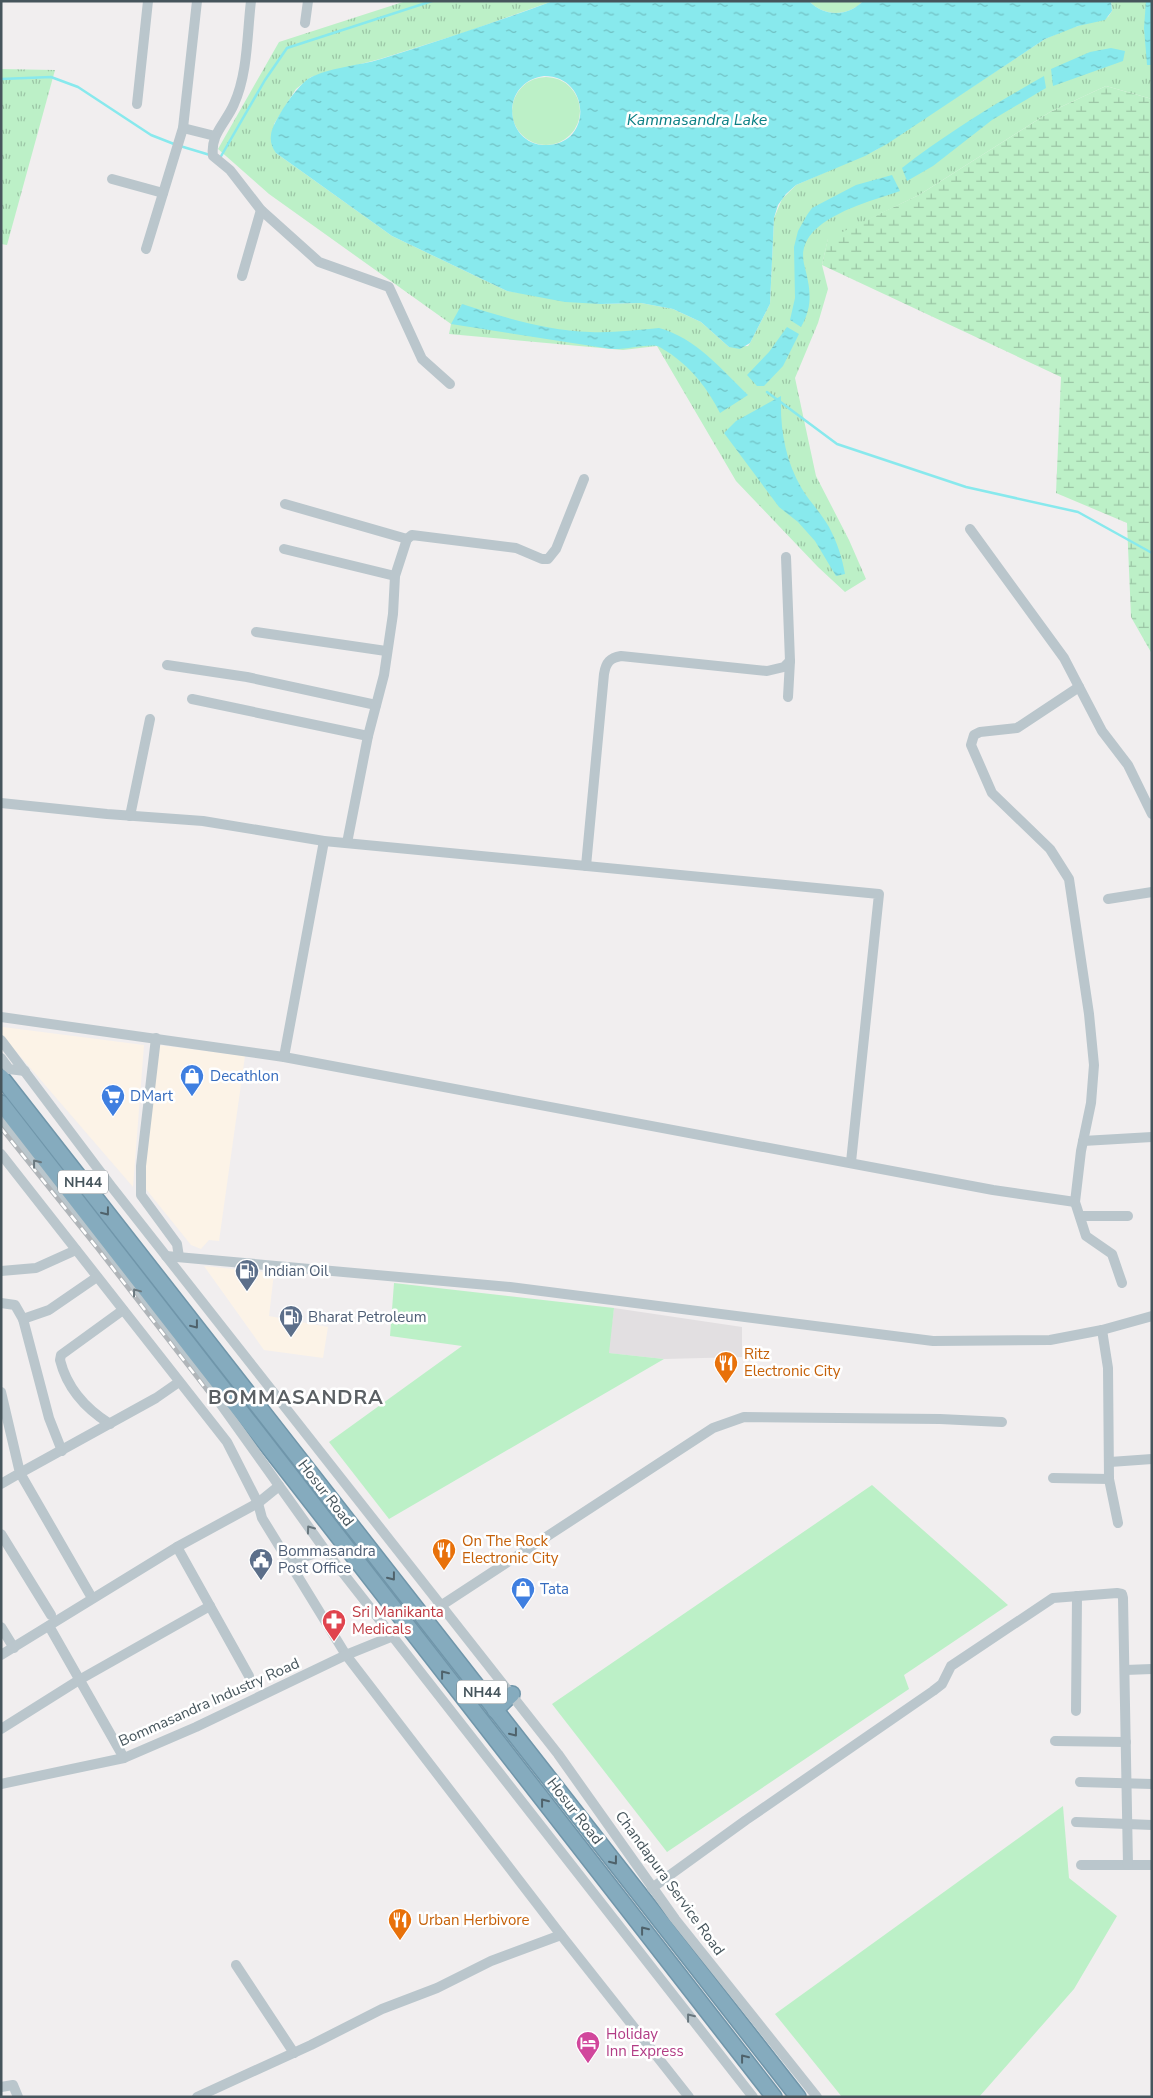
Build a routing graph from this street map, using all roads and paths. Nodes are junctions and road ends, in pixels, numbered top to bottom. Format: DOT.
graph roads {
  1 [pos="148,1"];
  2 [pos="197,1"];
  3 [pos="251,1"];
  4 [pos="308,1"];
  5 [pos="305,24"];
  6 [pos="137,104"];
  7 [pos="183,128"];
  8 [pos="215,136"];
  9 [pos="112,179"];
  10 [pos="163,193"];
  11 [pos="261,210"];
  12 [pos="146,249"];
  13 [pos="242,276"];
  14 [pos="450,384"];
  15 [pos="584,479"];
  16 [pos="286,504"];
  17 [pos="970,529"];
  18 [pos="407,540"];
  19 [pos="284,549"];
  20 [pos="786,558"];
  21 [pos="395,576"];
  22 [pos="256,632"];
  23 [pos="386,651"];
  24 [pos="790,661"];
  25 [pos="167,665"];
  26 [pos="1079,687"];
  27 [pos="788,697"];
  28 [pos="192,699"];
  29 [pos="376,705"];
  30 [pos="150,719"];
  31 [pos="368,736"];
  32 [pos="1,802"];
  33 [pos="1152,814"];
  34 [pos="130,816"];
  35 [pos="324,841"];
  36 [pos="347,843"];
  37 [pos="586,866"];
  38 [pos="1152,892"];
  39 [pos="1108,899"];
  40 [pos="1,1017"];
  41 [pos="156,1038"];
  42 [pos="1,1040"];
  43 [pos="284,1057"];
  44 [pos="2,1060"];
  45 [pos="25,1071"];
  46 [pos="1,1077"];
  47 [pos="1,1103"];
  48 [pos="1,1118"];
  49 [pos="1152,1137"];
  50 [pos="1083,1141"];
  51 [pos="1,1154"];
  52 [pos="851,1162"];
  53 [pos="1075,1202"];
  54 [pos="1080,1216"];
  55 [pos="1128,1216"];
  56 [pos="76,1250"];
  57 [pos="166,1256"];
  58 [pos="179,1258"];
  59 [pos="1,1271"];
  60 [pos="97,1277"];
  61 [pos="1122,1283"];
  62 [pos="1,1303"];
  63 [pos="123,1310"];
  64 [pos="1152,1316"];
  65 [pos="23,1319"];
  66 [pos="1102,1330"];
  67 [pos="179,1382"];
  68 [pos="1,1392"];
  69 [pos="1002,1422"];
  70 [pos="110,1424"];
  71 [pos="241,1432"];
  72 [pos="227,1442"];
  73 [pos="62,1451"];
  74 [pos="1152,1459"];
  75 [pos="1110,1462"];
  76 [pos="20,1474"];
  77 [pos="1052,1478"];
  78 [pos="1109,1479"];
  79 [pos="1,1484"];
  80 [pos="279,1486"];
  81 [pos="258,1503"];
  82 [pos="1118,1523"];
  83 [pos="1,1534"];
  84 [pos="178,1547"];
  85 [pos="325,1550"];
  86 [pos="289,1562"];
  87 [pos="1077,1596"];
  88 [pos="92,1598"];
  89 [pos="442,1605"];
  90 [pos="210,1606"];
  91 [pos="51,1615"];
  92 [pos="49,1626"];
  93 [pos="1,1627"];
  94 [pos="393,1636"];
  95 [pos="14,1648"];
  96 [pos="1,1655"];
  97 [pos="346,1655"];
  98 [pos="1152,1669"];
  99 [pos="1125,1670"];
  100 [pos="249,1676"];
  101 [pos="80,1680"];
  102 [pos="508,1689"];
  103 [pos="496,1710"];
  104 [pos="1076,1711"];
  105 [pos="1,1729"];
  106 [pos="1055,1741"];
  107 [pos="1126,1742"];
  108 [pos="124,1758"];
  109 [pos="1080,1782"];
  110 [pos="1,1784"];
  111 [pos="1127,1784"];
  112 [pos="1152,1784"];
  113 [pos="1076,1822"];
  114 [pos="1128,1824"];
  115 [pos="1152,1825"];
  116 [pos="1081,1865"];
  117 [pos="1128,1865"];
  118 [pos="1152,1865"];
  119 [pos="652,1888"];
  120 [pos="562,1935"];
  121 [pos="236,1965"];
  122 [pos="294,2053"];
  123 [pos="1,2088"];
  124 [pos="18,2097"];
  125 [pos="197,2097"];
  126 [pos="689,2097"];
  127 [pos="752,2097"];
  128 [pos="774,2097"];
  129 [pos="798,2097"];
  130 [pos="817,2097"];
  1 -- 6 [label="street"];
  2 -- 7 [label="street"];
  3 -- 8 [label="street"];
  4 -- 5 [label="street"];
  7 -- 8 [label="street"];
  7 -- 10 [label="street"];
  8 -- 11 [label="street"];
  9 -- 10 [label="street"];
  10 -- 12 [label="street"];
  11 -- 13 [label="street"];
  11 -- 14 [label="street"];
  15 -- 18 [label="street"];
  16 -- 18 [label="street"];
  17 -- 26 [label="street"];
  18 -- 21 [label="street"];
  19 -- 21 [label="street"];
  20 -- 24 [label="street"];
  21 -- 23 [label="street"];
  22 -- 23 [label="street"];
  23 -- 29 [label="street"];
  24 -- 27 [label="street"];
  24 -- 37 [label="street"];
  25 -- 29 [label="street"];
  26 -- 33 [label="street"];
  26 -- 50 [label="street"];
  28 -- 31 [label="street"];
  29 -- 31 [label="street"];
  30 -- 34 [label="street"];
  31 -- 36 [label="street"];
  32 -- 34 [label="street"];
  34 -- 35 [label="street"];
  35 -- 36 [label="street"];
  35 -- 43 [label="street"];
  36 -- 37 [label="street"];
  37 -- 52 [label="street"];
  38 -- 39 [label="street"];
  40 -- 41 [label="street"];
  41 -- 43 [label="street"];
  41 -- 58 [label="street"];
  42 -- 45 [label="street, Chandapura Service Road"];
  43 -- 52 [label="street"];
  44 -- 45 [label="street"];
  45 -- 57 [label="street, Chandapura Service Road"];
  46 -- 103 [label="highway, Hosur Road / NH44, one-way"];
  128 -- 47 [label="highway, Hosur Road / NH44, one-way"];
  71 -- 48 [label="street, one-way"];
  49 -- 50 [label="street"];
  50 -- 53 [label="street"];
  51 -- 56 [label="street"];
  52 -- 53 [label="street"];
  53 -- 54 [label="street"];
  54 -- 55 [label="street"];
  54 -- 61 [label="street"];
  56 -- 59 [label="street"];
  56 -- 60 [label="street"];
  57 -- 58 [label="street"];
  57 -- 89 [label="street, Chandapura Service Road"];
  58 -- 66 [label="street"];
  60 -- 63 [label="street"];
  60 -- 65 [label="street"];
  62 -- 65 [label="street"];
  63 -- 67 [label="street"];
  63 -- 70 [label="street"];
  64 -- 66 [label="street"];
  65 -- 73 [label="street"];
  66 -- 75 [label="street"];
  67 -- 70 [label="street"];
  67 -- 72 [label="street"];
  68 -- 76 [label="street"];
  69 -- 89 [label="street"];
  70 -- 73 [label="street"];
  71 -- 72 [label="street"];
  71 -- 80 [label="street"];
  72 -- 81 [label="street"];
  73 -- 76 [label="street"];
  74 -- 75 [label="street"];
  75 -- 78 [label="street"];
  76 -- 79 [label="street"];
  76 -- 88 [label="street"];
  77 -- 78 [label="street"];
  78 -- 82 [label="street"];
  80 -- 81 [label="street"];
  85 -- 80 [label="street, one-way"];
  81 -- 84 [label="street"];
  81 -- 86 [label="street"];
  83 -- 91 [label="street"];
  84 -- 88 [label="street"];
  84 -- 90 [label="street"];
  85 -- 86 [label="street"];
  85 -- 94 [label="street"];
  86 -- 97 [label="street"];
  87 -- 99 [label="street"];
  87 -- 104 [label="street"];
  87 -- 119 [label="street"];
  88 -- 92 [label="street"];
  89 -- 102 [label="street, Chandapura Service Road"];
  90 -- 100 [label="street"];
  90 -- 101 [label="street"];
  92 -- 95 [label="street"];
  92 -- 101 [label="street"];
  93 -- 95 [label="street"];
  94 -- 97 [label="street, Bommasandra Industry Road"];
  127 -- 94 [label="street, one-way"];
  95 -- 96 [label="street"];
  97 -- 108 [label="street, Bommasandra Industry Road"];
  97 -- 120 [label="street"];
  98 -- 99 [label="street"];
  99 -- 107 [label="street"];
  101 -- 105 [label="street"];
  101 -- 108 [label="street"];
  102 -- 103 [label="highway"];
  102 -- 119 [label="street, Chandapura Service Road"];
  103 -- 129 [label="highway, Hosur Road / NH44, one-way"];
  106 -- 107 [label="street"];
  107 -- 111 [label="street"];
  108 -- 110 [label="street, Bommasandra Industry Road"];
  109 -- 111 [label="street"];
  111 -- 112 [label="street"];
  111 -- 114 [label="street"];
  113 -- 114 [label="street"];
  114 -- 115 [label="street"];
  114 -- 117 [label="street"];
  116 -- 117 [label="street"];
  117 -- 118 [label="street"];
  119 -- 130 [label="street, Chandapura Service Road"];
  120 -- 122 [label="street"];
  120 -- 126 [label="street"];
  121 -- 122 [label="street"];
  122 -- 125 [label="street"];
  123 -- 124 [label="street"];
}
